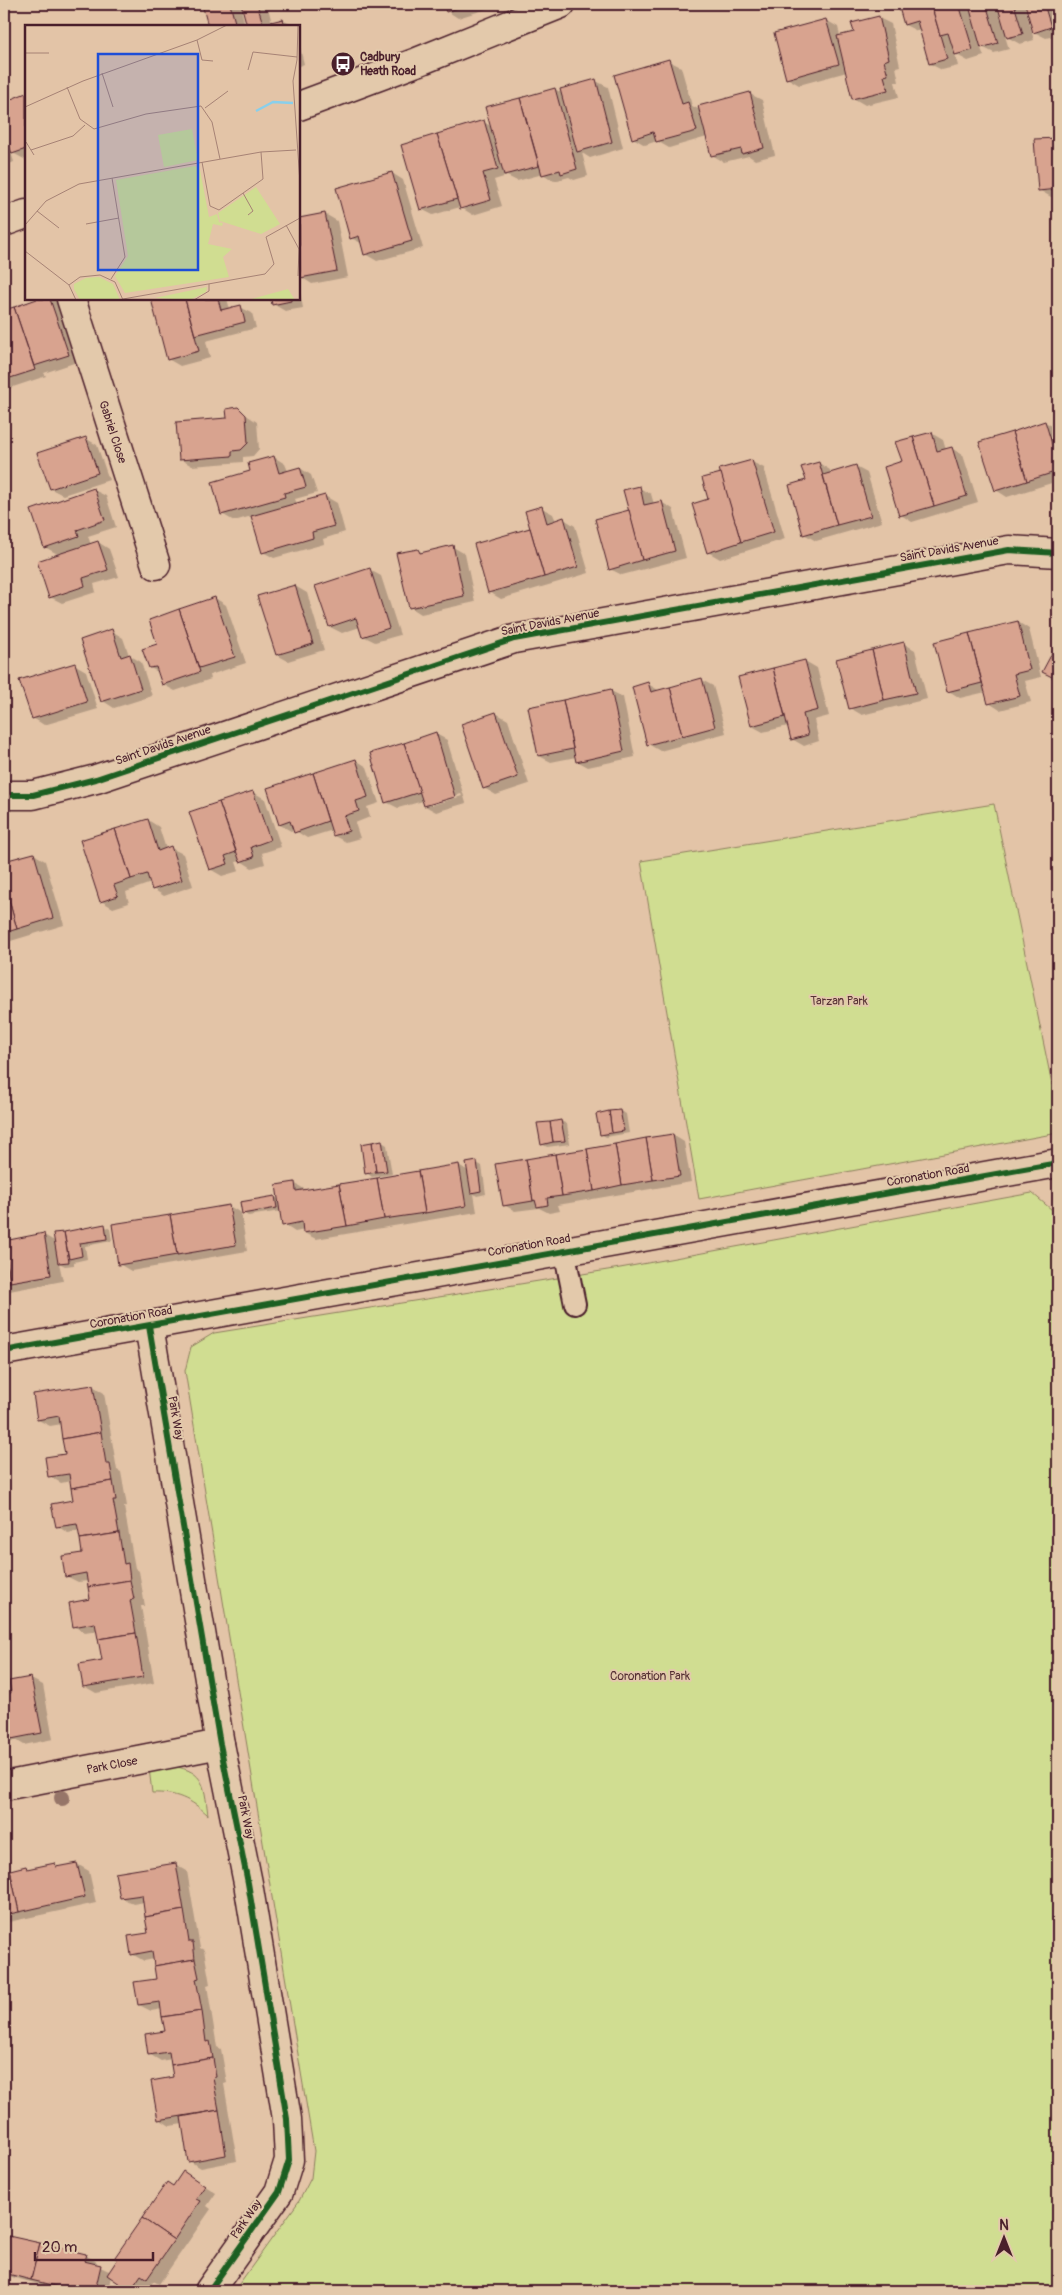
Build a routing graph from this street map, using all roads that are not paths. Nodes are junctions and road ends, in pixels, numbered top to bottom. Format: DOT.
graph roads {
  1 [pos="561,4"];
  2 [pos="300,106"];
  3 [pos="25,214"];
  4 [pos="4,222"];
  5 [pos="71,300"];
  6 [pos="1058,553"];
  7 [pos="156,565"];
  8 [pos="4,796"];
  9 [pos="1058,1163"];
  10 [pos="564,1250"];
  11 [pos="575,1304"];
  12 [pos="149,1326"];
  13 [pos="4,1351"];
  14 [pos="220,1744"];
  15 [pos="4,1786"];
  16 [pos="208,2291"];
  1 -- 2 [label="street"];
  3 -- 4 [label="street"];
  5 -- 7 [label="street, Gabriel Close"];
  6 -- 8 [label="street, Saint Davids Avenue"];
  9 -- 10 [label="street, Coronation Road"];
  10 -- 11 [label="lane"];
  10 -- 12 [label="street, Coronation Road"];
  12 -- 13 [label="street, Coronation Road"];
  12 -- 14 [label="street, Park Way"];
  14 -- 15 [label="street, Park Close"];
  14 -- 16 [label="street, Park Way"];
}
